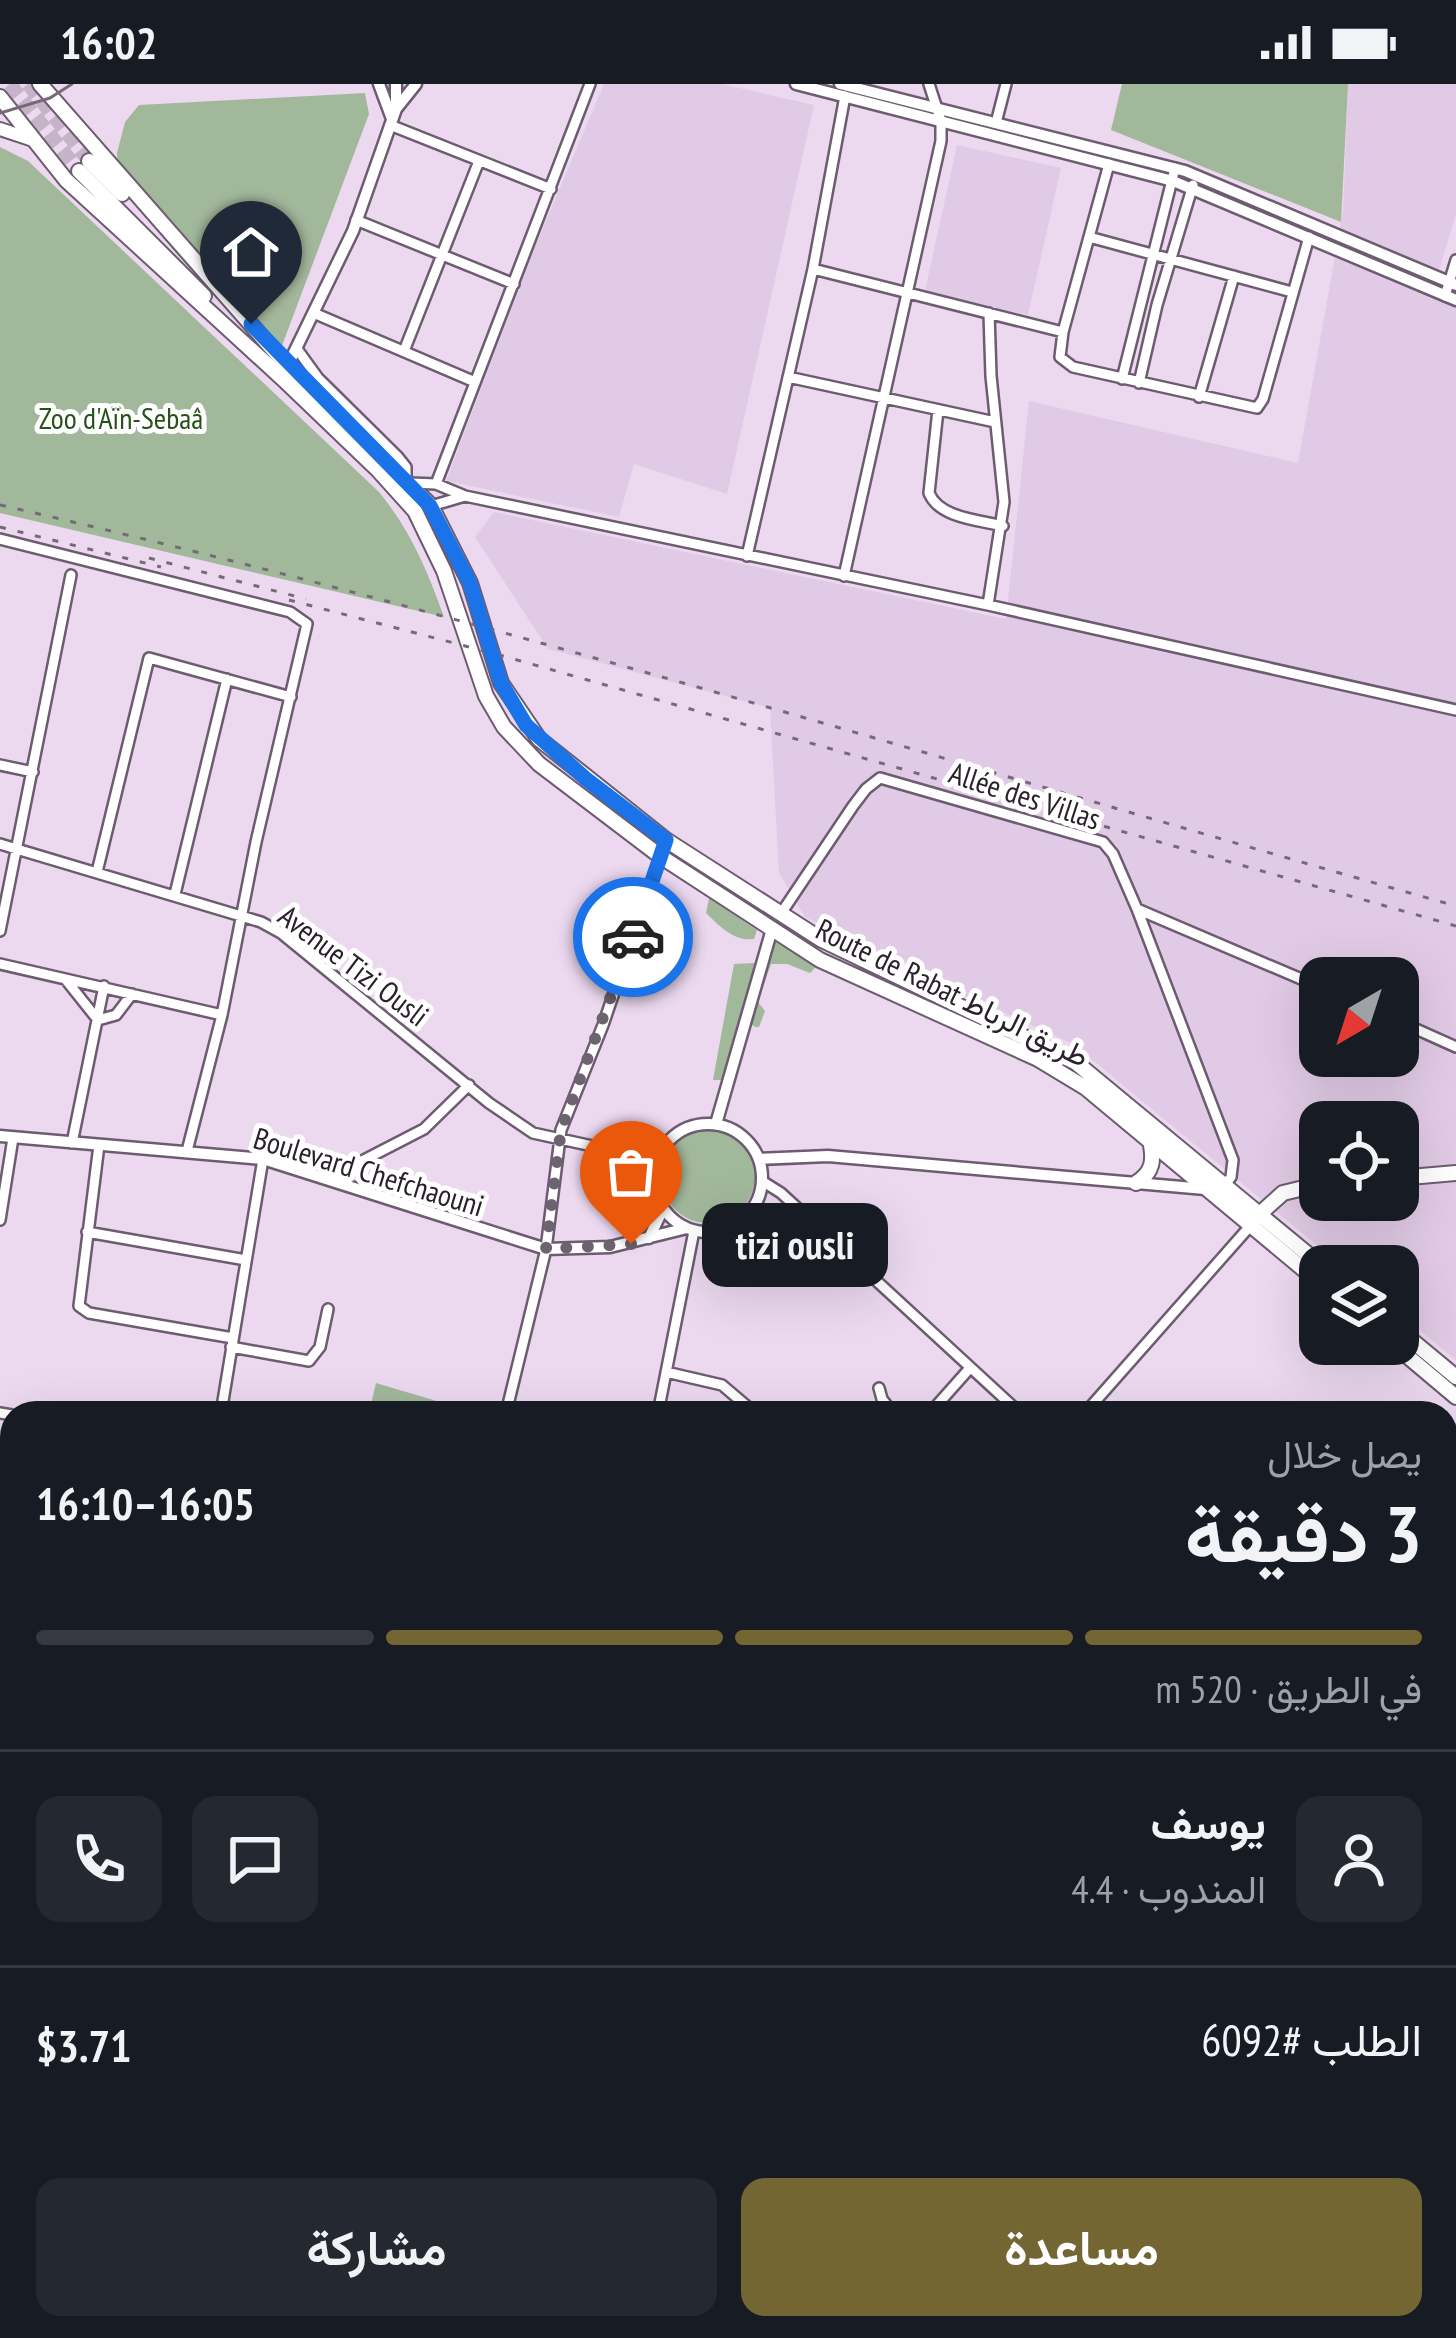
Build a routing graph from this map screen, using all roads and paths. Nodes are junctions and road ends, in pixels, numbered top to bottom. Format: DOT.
graph roads {
  1 [pos="379,84"];
  2 [pos="395,84"];
  3 [pos="416,84"];
  4 [pos="590,84"];
  5 [pos="796,84"];
  6 [pos="929,84"];
  7 [pos="1006,84"];
  8 [pos="43,87"];
  9 [pos="845,88"];
  10 [pos="0,97"];
  11 [pos="935,106"];
  12 [pos="392,118"];
  13 [pos="941,121"];
  14 [pos="996,123"];
  15 [pos="0,129"];
  16 [pos="33,140"];
  17 [pos="479,161"];
  18 [pos="1109,164"];
  19 [pos="1174,175"];
  20 [pos="1195,181"];
  21 [pos="551,189"];
  22 [pos="356,220"];
  23 [pos="1089,237"];
  24 [pos="1309,237"];
  25 [pos="1154,254"];
  26 [pos="443,255"];
  27 [pos="1172,259"];
  28 [pos="1456,260"];
  29 [pos="813,269"];
  30 [pos="1234,276"];
  31 [pos="1453,283"];
  32 [pos="514,284"];
  33 [pos="905,290"];
  34 [pos="1292,292"];
  35 [pos="1450,298"];
  36 [pos="316,314"];
  37 [pos="989,314"];
  38 [pos="1063,332"];
  39 [pos="297,349"];
  40 [pos="404,351"];
  41 [pos="275,353"];
  42 [pos="285,372"];
  43 [pos="788,376"];
  44 [pos="1122,379"];
  45 [pos="475,382"];
  46 [pos="1139,383"];
  47 [pos="1199,397"];
  48 [pos="882,398"];
  49 [pos="938,410"];
  50 [pos="995,422"];
  51 [pos="409,481"];
  52 [pos="436,484"];
  53 [pos="465,496"];
  54 [pos="430,506"];
  55 [pos="1003,526"];
  56 [pos="0,539"];
  57 [pos="747,556"];
  58 [pos="71,575"];
  59 [pos="844,577"];
  60 [pos="988,605"];
  61 [pos="227,680"];
  62 [pos="291,698"];
  63 [pos="1456,710"];
  64 [pos="0,765"];
  65 [pos="33,772"];
  66 [pos="666,840"];
  67 [pos="0,844"];
  68 [pos="18,850"];
  69 [pos="660,856"];
  70 [pos="97,872"];
  71 [pos="175,895"];
  72 [pos="1137,909"];
  73 [pos="241,914"];
  74 [pos="780,915"];
  75 [pos="772,929"];
  76 [pos="0,931"];
  77 [pos="0,964"];
  78 [pos="64,978"];
  79 [pos="1299,978"];
  80 [pos="104,986"];
  81 [pos="132,994"];
  82 [pos="222,1015"];
  83 [pos="98,1019"];
  84 [pos="1419,1030"];
  85 [pos="1456,1047"];
  86 [pos="469,1085"];
  87 [pos="716,1124"];
  88 [pos="7,1137"];
  89 [pos="1150,1140"];
  90 [pos="559,1142"];
  91 [pos="72,1143"];
  92 [pos="99,1145"];
  93 [pos="187,1150"];
  94 [pos="263,1159"];
  95 [pos="759,1159"];
  96 [pos="656,1160"];
  97 [pos="1456,1173"];
  98 [pos="1419,1176"];
  99 [pos="329,1178"];
  100 [pos="762,1181"];
  101 [pos="1136,1184"];
  102 [pos="1218,1187"];
  103 [pos="1299,1189"];
  104 [pos="663,1209"];
  105 [pos="1254,1219"];
  106 [pos="0,1220"];
  107 [pos="691,1229"];
  108 [pos="87,1232"];
  109 [pos="650,1238"];
  110 [pos="546,1249"];
  111 [pos="1299,1250"];
  112 [pos="246,1260"];
  113 [pos="1299,1263"];
  114 [pos="328,1310"];
  115 [pos="232,1342"];
  116 [pos="1419,1346"];
  117 [pos="1418,1365"];
  118 [pos="970,1368"];
  119 [pos="666,1372"];
  120 [pos="1456,1377"];
  121 [pos="879,1388"];
  122 [pos="1456,1397"];
  123 [pos="223,1401"];
  124 [pos="509,1401"];
  125 [pos="660,1401"];
  126 [pos="741,1401"];
  127 [pos="883,1401"];
  128 [pos="941,1401"];
  129 [pos="1007,1401"];
  130 [pos="1095,1401"];
  1 -- 12 [label="street"];
  2 -- 12 [label="street"];
  3 -- 12 [label="street"];
  4 -- 21 [label="street"];
  5 -- 9 [label="street"];
  6 -- 11 [label="street"];
  7 -- 14 [label="street"];
  8 -- 41 [label="main road, Route de Rabat طريق الرباط"];
  9 -- 11 [label="street"];
  9 -- 13 [label="street"];
  9 -- 29 [label="street"];
  10 -- 16 [label="main road"];
  11 -- 13 [label="street"];
  11 -- 14 [label="street"];
  12 -- 17 [label="street"];
  12 -- 22 [label="street"];
  13 -- 18 [label="street"];
  13 -- 33 [label="street"];
  14 -- 19 [label="street"];
  15 -- 16 [label="main road, Route de Rabat طريق الرباط"];
  16 -- 42 [label="main road, Route de Rabat طريق الرباط"];
  17 -- 21 [label="street"];
  17 -- 26 [label="street"];
  18 -- 19 [label="street"];
  18 -- 23 [label="street"];
  19 -- 20 [label="street"];
  19 -- 25 [label="street"];
  20 -- 24 [label="street"];
  20 -- 27 [label="street"];
  20 -- 31 [label="street"];
  21 -- 32 [label="street"];
  22 -- 26 [label="street"];
  22 -- 36 [label="street"];
  23 -- 25 [label="street"];
  23 -- 38 [label="street"];
  24 -- 34 [label="street"];
  24 -- 35 [label="street"];
  25 -- 27 [label="street"];
  25 -- 44 [label="street"];
  26 -- 32 [label="street"];
  26 -- 40 [label="street"];
  27 -- 30 [label="street"];
  27 -- 46 [label="street"];
  28 -- 31 [label="street"];
  29 -- 33 [label="street"];
  29 -- 43 [label="street"];
  30 -- 34 [label="street"];
  30 -- 47 [label="street"];
  31 -- 35 [label="street"];
  32 -- 45 [label="street"];
  33 -- 37 [label="street"];
  33 -- 48 [label="street"];
  34 -- 47 [label="street"];
  36 -- 39 [label="street"];
  36 -- 40 [label="street"];
  37 -- 38 [label="street"];
  37 -- 50 [label="street"];
  38 -- 44 [label="street"];
  39 -- 42 [label="street"];
  39 -- 51 [label="street"];
  40 -- 45 [label="street"];
  41 -- 42 [label="main road, Route de Rabat طريق الرباط"];
  41 -- 42 [label="main road"];
  42 -- 51 [label="main road, Route de Rabat طريق الرباط"];
  42 -- 69 [label="main road, Route de Rabat طريق الرباط"];
  43 -- 48 [label="street"];
  43 -- 57 [label="street"];
  44 -- 46 [label="street"];
  45 -- 52 [label="street"];
  46 -- 47 [label="street"];
  48 -- 49 [label="street"];
  48 -- 59 [label="street"];
  49 -- 50 [label="street"];
  49 -- 55 [label="street"];
  50 -- 55 [label="street"];
  51 -- 52 [label="street"];
  51 -- 54 [label="main road, Route de Rabat طريق الرباط"];
  52 -- 53 [label="street"];
  53 -- 54 [label="street"];
  53 -- 57 [label="street"];
  54 -- 66 [label="main road, Route de Rabat طريق الرباط"];
  55 -- 60 [label="street"];
  56 -- 62 [label="street"];
  57 -- 59 [label="street"];
  58 -- 65 [label="street"];
  59 -- 60 [label="street"];
  60 -- 63 [label="street"];
  61 -- 62 [label="street"];
  61 -- 70 [label="street"];
  61 -- 71 [label="street"];
  62 -- 73 [label="street"];
  64 -- 65 [label="street"];
  65 -- 68 [label="street"];
  66 -- 69 [label="street"];
  66 -- 74 [label="main road, Route de Rabat طريق الرباط"];
  67 -- 68 [label="street, Avenue Tizi Ousli"];
  68 -- 70 [label="street, Avenue Tizi Ousli"];
  68 -- 76 [label="street"];
  69 -- 75 [label="main road, Route de Rabat طريق الرباط"];
  69 -- 90 [label="street"];
  70 -- 71 [label="street, Avenue Tizi Ousli"];
  71 -- 73 [label="street, Avenue Tizi Ousli"];
  72 -- 74 [label="street, Allée des Villas"];
  72 -- 79 [label="street"];
  72 -- 102 [label="street, Allée des Villas"];
  73 -- 82 [label="street"];
  73 -- 86 [label="street, Avenue Tizi Ousli"];
  74 -- 102 [label="main road, Route de Rabat طريق الرباط"];
  75 -- 87 [label="street"];
  75 -- 89 [label="main road, Route de Rabat طريق الرباط"];
  77 -- 78 [label="street"];
  78 -- 80 [label="street"];
  78 -- 83 [label="street"];
  80 -- 81 [label="street"];
  80 -- 83 [label="street"];
  81 -- 82 [label="street"];
  81 -- 83 [label="street"];
  82 -- 93 [label="street"];
  83 -- 91 [label="street"];
  84 -- 85 [label="street"];
  86 -- 90 [label="street, Avenue Tizi Ousli"];
  86 -- 99 [label="street"];
  87 -- 95 [label="street"];
  87 -- 96 [label="street"];
  88 -- 91 [label="street, Boulevard Chefchaouni"];
  88 -- 106 [label="street"];
  89 -- 101 [label="main road"];
  89 -- 102 [label="main road, Route de Rabat طريق الرباط"];
  90 -- 96 [label="street, Avenue Tizi Ousli"];
  90 -- 110 [label="street"];
  91 -- 92 [label="street, Boulevard Chefchaouni"];
  92 -- 93 [label="street, Boulevard Chefchaouni"];
  92 -- 108 [label="street"];
  93 -- 94 [label="street, Boulevard Chefchaouni"];
  94 -- 99 [label="street, Boulevard Chefchaouni"];
  94 -- 112 [label="street"];
  95 -- 100 [label="street"];
  95 -- 101 [label="street"];
  96 -- 104 [label="street"];
  97 -- 98 [label="main road"];
  99 -- 110 [label="street, Boulevard Chefchaouni"];
  100 -- 107 [label="street"];
  100 -- 118 [label="street"];
  101 -- 102 [label="street"];
  102 -- 105 [label="main road, Route de Rabat طريق الرباط"];
  103 -- 105 [label="main road"];
  104 -- 107 [label="street"];
  104 -- 109 [label="street"];
  105 -- 111 [label="main road, Route de Rabat طريق الرباط"];
  105 -- 113 [label="main road, Route de Rabat طريق الرباط"];
  105 -- 130 [label="street"];
  107 -- 109 [label="street, Boulevard Chefchaouni"];
  107 -- 119 [label="street"];
  108 -- 112 [label="street"];
  108 -- 115 [label="street"];
  109 -- 110 [label="street, Boulevard Chefchaouni"];
  110 -- 124 [label="street"];
  112 -- 115 [label="street"];
  114 -- 115 [label="street"];
  115 -- 123 [label="street"];
  116 -- 120 [label="main road"];
  117 -- 122 [label="main road"];
  118 -- 128 [label="street"];
  118 -- 129 [label="street"];
  119 -- 125 [label="street"];
  119 -- 126 [label="street"];
  121 -- 127 [label="street"];
}
